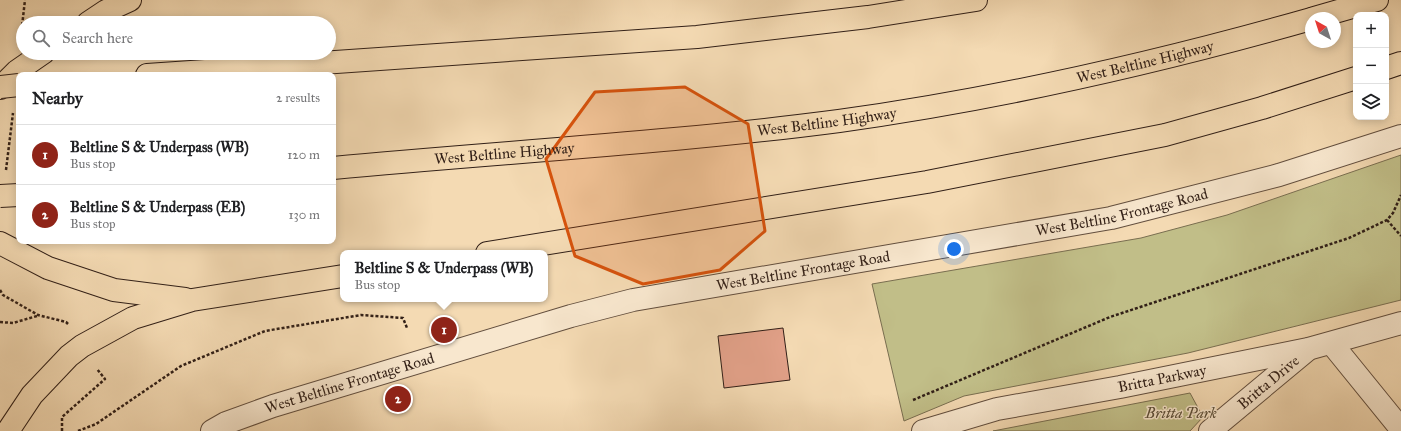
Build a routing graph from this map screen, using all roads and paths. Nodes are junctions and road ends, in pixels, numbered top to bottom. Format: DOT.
graph roads {
  1 [pos="25,0"];
  2 [pos="130,0"];
  3 [pos="976,0"];
  4 [pos="1377,0"];
  5 [pos="1335,12"];
  6 [pos="23,16"];
  7 [pos="98,16"];
  8 [pos="1305,21"];
  9 [pos="33,60"];
  10 [pos="1401,62"];
  11 [pos="1389,67"];
  12 [pos="182,72"];
  13 [pos="1353,79"];
  14 [pos="16,85"];
  15 [pos="0,87"];
  16 [pos="13,112"];
  17 [pos="1401,136"];
  18 [pos="336,168"];
  19 [pos="6,172"];
  20 [pos="16,195"];
  21 [pos="1401,195"];
  22 [pos="0,196"];
  23 [pos="1387,220"];
  24 [pos="1401,236"];
  25 [pos="0,244"];
  26 [pos="506,250"];
  27 [pos="340,276"];
  28 [pos="0,290"];
  29 [pos="192,300"];
  30 [pos="38,315"];
  31 [pos="442,318"];
  32 [pos="0,322"];
  33 [pos="1401,323"];
  34 [pos="70,328"];
  35 [pos="407,328"];
  36 [pos="446,328"];
  37 [pos="1332,344"];
  38 [pos="1308,349"];
  39 [pos="94,363"];
  40 [pos="913,400"];
  41 [pos="1401,429"];
  42 [pos="8,431"];
  43 [pos="62,431"];
  44 [pos="78,431"];
  45 [pos="212,431"];
  46 [pos="923,431"];
  47 [pos="1210,431"];
  1 -- 6 [label="path"];
  2 -- 7 [label="highway"];
  3 -- 12 [label="highway"];
  4 -- 5 [label="highway"];
  8 -- 18 [label="highway, West Beltline Highway"];
  9 -- 15 [label="highway"];
  10 -- 11 [label="highway"];
  13 -- 26 [label="highway"];
  14 -- 15 [label="highway, bridge"];
  16 -- 19 [label="path"];
  17 -- 45 [label="street, West Beltline Frontage Road"];
  20 -- 22 [label="highway, bridge"];
  21 -- 23 [label="path"];
  23 -- 24 [label="path"];
  23 -- 40 [label="path"];
  25 -- 29 [label="highway"];
  27 -- 29 [label="highway"];
  28 -- 30 [label="path"];
  29 -- 42 [label="highway"];
  30 -- 32 [label="path"];
  30 -- 34 [label="path"];
  31 -- 36 [label="path"];
  33 -- 37 [label="street, Britta Parkway"];
  35 -- 44 [label="path"];
  37 -- 38 [label="street, Britta Parkway"];
  37 -- 41 [label="street"];
  38 -- 46 [label="street, Britta Parkway"];
  38 -- 47 [label="street, Britta Drive"];
  39 -- 43 [label="path"];
}
